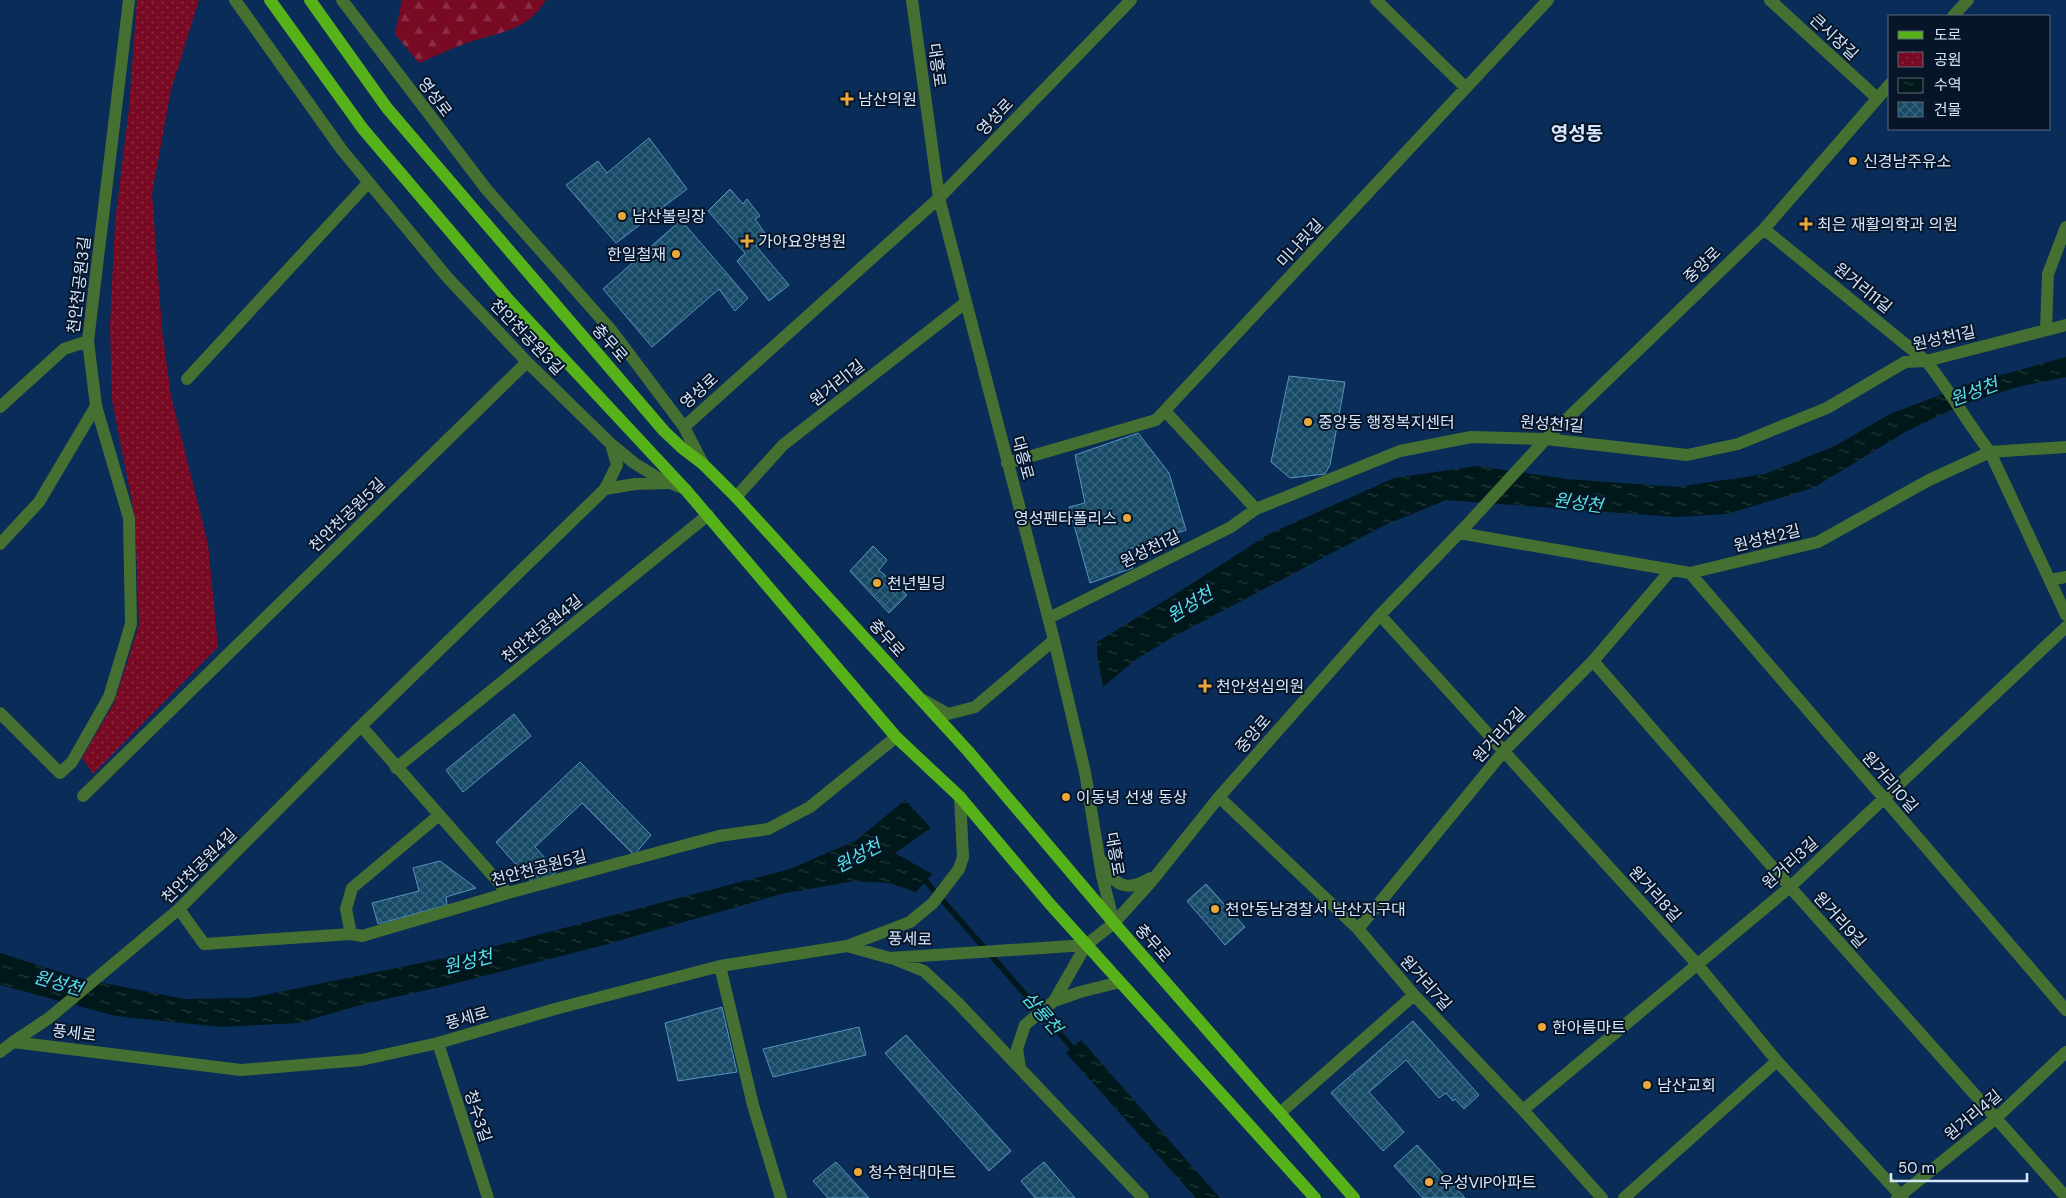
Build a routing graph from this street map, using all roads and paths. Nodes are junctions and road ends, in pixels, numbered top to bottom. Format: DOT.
graph roads {
  1 [pos="130,0"];
  2 [pos="235,0"];
  3 [pos="270,0"];
  4 [pos="310,0"];
  5 [pos="342,0"];
  6 [pos="912,0"];
  7 [pos="1131,0"];
  8 [pos="1376,0"];
  9 [pos="1548,0"];
  10 [pos="1770,0"];
  11 [pos="1968,0"];
  12 [pos="1953,15"];
  13 [pos="1888,86"];
  14 [pos="1465,87"];
  15 [pos="1877,98"];
  16 [pos="368,183"];
  17 [pos="939,198"];
  18 [pos="2066,227"];
  19 [pos="1764,228"];
  20 [pos="965,303"];
  21 [pos="2066,325"];
  22 [pos="2046,330"];
  23 [pos="88,341"];
  24 [pos="1926,361"];
  25 [pos="527,362"];
  26 [pos="187,379"];
  27 [pos="96,406"];
  28 [pos="0,407"];
  29 [pos="1160,415"];
  30 [pos="684,427"];
  31 [pos="1546,438"];
  32 [pos="611,444"];
  33 [pos="2066,447"];
  34 [pos="1990,452"];
  35 [pos="1007,463"];
  36 [pos="703,464"];
  37 [pos="671,483"];
  38 [pos="605,489"];
  39 [pos="685,489"];
  40 [pos="736,497"];
  41 [pos="1256,508"];
  42 [pos="708,515"];
  43 [pos="1462,530"];
  44 [pos="2,538"];
  45 [pos="1670,570"];
  46 [pos="1690,573"];
  47 [pos="2066,577"];
  48 [pos="2051,580"];
  49 [pos="1380,614"];
  50 [pos="2066,615"];
  51 [pos="1049,618"];
  52 [pos="2066,626"];
  53 [pos="1054,640"];
  54 [pos="1593,661"];
  55 [pos="919,698"];
  56 [pos="0,713"];
  57 [pos="362,726"];
  58 [pos="896,737"];
  59 [pos="1504,751"];
  60 [pos="396,768"];
  61 [pos="83,796"];
  62 [pos="960,797"];
  63 [pos="1219,797"];
  64 [pos="1883,799"];
  65 [pos="438,816"];
  66 [pos="1097,846"];
  67 [pos="1157,874"];
  68 [pos="1790,887"];
  69 [pos="508,893"];
  70 [pos="179,909"];
  71 [pos="1114,923"];
  72 [pos="1358,929"];
  73 [pos="351,934"];
  74 [pos="1086,945"];
  75 [pos="847,946"];
  76 [pos="890,958"];
  77 [pos="1697,964"];
  78 [pos="720,966"];
  79 [pos="1120,982"];
  80 [pos="1414,995"];
  81 [pos="1054,1002"];
  82 [pos="2066,1010"];
  83 [pos="13,1042"];
  84 [pos="438,1043"];
  85 [pos="0,1052"];
  86 [pos="2066,1052"];
  87 [pos="1776,1061"];
  88 [pos="1020,1068"];
  89 [pos="1523,1110"];
  90 [pos="1280,1113"];
  91 [pos="1995,1119"];
  92 [pos="1131,1192"];
  93 [pos="1596,1196"];
  94 [pos="1900,1197"];
  95 [pos="2066,1197"];
  96 [pos="488,1198"];
  97 [pos="781,1198"];
  98 [pos="1143,1198"];
  99 [pos="1315,1198"];
  100 [pos="1354,1198"];
  101 [pos="1624,1198"];
  1 -- 23 [label="street, 천안천공원3길"];
  2 -- 16 [label="street, 천안천공원3길"];
  3 -- 39 [label="main road"];
  4 -- 36 [label="main road, 충무로"];
  5 -- 30 [label="street, 영성로"];
  6 -- 17 [label="street, 대흥로"];
  7 -- 17 [label="street, 영성로"];
  8 -- 14 [label="street"];
  9 -- 14 [label="street, 미나릿길"];
  10 -- 15 [label="street, 큰시장길"];
  11 -- 12 [label="street"];
  13 -- 15 [label="street, 중앙로"];
  14 -- 29 [label="street, 미나릿길"];
  15 -- 19 [label="street, 중앙로"];
  16 -- 25 [label="street, 천안천공원3길"];
  16 -- 26 [label="street"];
  17 -- 20 [label="street, 대흥로"];
  17 -- 30 [label="street, 영성로"];
  18 -- 22 [label="street"];
  19 -- 24 [label="street, 원거리11길"];
  19 -- 31 [label="street, 중앙로"];
  20 -- 35 [label="street, 대흥로"];
  20 -- 40 [label="street, 원거리1길"];
  21 -- 22 [label="street, 원성천1길"];
  22 -- 24 [label="street, 원성천1길"];
  23 -- 27 [label="street, 천안천공원3길"];
  23 -- 28 [label="street"];
  24 -- 31 [label="street, 원성천1길"];
  24 -- 34 [label="street, 원거리11길"];
  25 -- 32 [label="street, 천안천공원3길"];
  25 -- 61 [label="street, 천안천공원5길"];
  27 -- 44 [label="street"];
  27 -- 56 [label="street"];
  29 -- 35 [label="street"];
  29 -- 41 [label="street"];
  30 -- 36 [label="street"];
  31 -- 41 [label="street, 원성천1길"];
  31 -- 43 [label="street, 중앙로"];
  32 -- 37 [label="street, 천안천공원3길"];
  32 -- 38 [label="street, 천안천공원4길"];
  33 -- 34 [label="street, 원성천2길"];
  34 -- 46 [label="street, 원성천2길"];
  34 -- 48 [label="street"];
  35 -- 51 [label="street, 대흥로"];
  36 -- 40 [label="main road, 충무로"];
  37 -- 38 [label="street"];
  37 -- 39 [label="street, 천안천공원3길"];
  38 -- 57 [label="street, 천안천공원4길"];
  39 -- 42 [label="main road"];
  40 -- 55 [label="main road, 충무로"];
  41 -- 51 [label="street, 원성천1길"];
  42 -- 58 [label="main road"];
  42 -- 60 [label="street, 천안천공원4길"];
  43 -- 45 [label="street, 원성천2길"];
  43 -- 49 [label="street, 중앙로"];
  45 -- 46 [label="street, 원성천2길"];
  45 -- 54 [label="street, 원거리2길"];
  46 -- 64 [label="street, 원거리10길"];
  47 -- 48 [label="street"];
  48 -- 50 [label="street"];
  49 -- 59 [label="street, 원거리8길"];
  49 -- 63 [label="street, 중앙로"];
  51 -- 53 [label="street, 대흥로"];
  52 -- 64 [label="street, 원거리3길"];
  53 -- 55 [label="street"];
  53 -- 66 [label="street, 대흥로"];
  54 -- 59 [label="street, 원거리2길"];
  54 -- 68 [label="street, 원거리9길"];
  55 -- 71 [label="main road, 충무로"];
  57 -- 60 [label="street"];
  57 -- 70 [label="street, 천안천공원4길"];
  58 -- 62 [label="main road"];
  58 -- 69 [label="street, 천안천공원5길"];
  59 -- 72 [label="street, 원거리2길"];
  59 -- 77 [label="street, 원거리8길"];
  60 -- 65 [label="street"];
  62 -- 74 [label="main road"];
  62 -- 75 [label="street"];
  63 -- 67 [label="street, 중앙로"];
  63 -- 72 [label="street, 원거리7길"];
  64 -- 68 [label="street, 원거리3길"];
  64 -- 82 [label="street, 원거리10길"];
  65 -- 69 [label="street"];
  65 -- 73 [label="street"];
  66 -- 67 [label="street"];
  66 -- 71 [label="street, 대흥로"];
  67 -- 71 [label="street, 중앙로"];
  68 -- 77 [label="street, 원거리3길"];
  68 -- 91 [label="street, 원거리9길"];
  69 -- 73 [label="street, 천안천공원5길"];
  70 -- 73 [label="street, 천안천공원5길"];
  70 -- 83 [label="street, 천안천공원4길"];
  71 -- 74 [label="street, 중앙로"];
  71 -- 90 [label="main road, 충무로"];
  72 -- 80 [label="street, 원거리7길"];
  74 -- 76 [label="street, 풍세로"];
  74 -- 79 [label="main road"];
  74 -- 81 [label="street"];
  75 -- 76 [label="street, 풍세로"];
  75 -- 78 [label="street, 풍세로"];
  76 -- 88 [label="street"];
  77 -- 87 [label="street, 원거리8길"];
  77 -- 89 [label="street, 원거리3길"];
  78 -- 84 [label="street, 풍세로"];
  78 -- 97 [label="street"];
  79 -- 81 [label="street"];
  79 -- 99 [label="main road"];
  80 -- 89 [label="street, 원거리7길"];
  80 -- 90 [label="street"];
  81 -- 88 [label="street"];
  83 -- 84 [label="street, 풍세로"];
  83 -- 85 [label="street"];
  84 -- 96 [label="street, 청수3길"];
  86 -- 91 [label="street, 원거리4길"];
  87 -- 94 [label="street, 원거리8길"];
  87 -- 101 [label="street"];
  88 -- 92 [label="street"];
  89 -- 93 [label="street, 원거리7길"];
  90 -- 100 [label="main road, 충무로"];
  91 -- 94 [label="street, 원거리4길"];
  91 -- 95 [label="street, 원거리9길"];
  92 -- 98 [label="street"];
}
